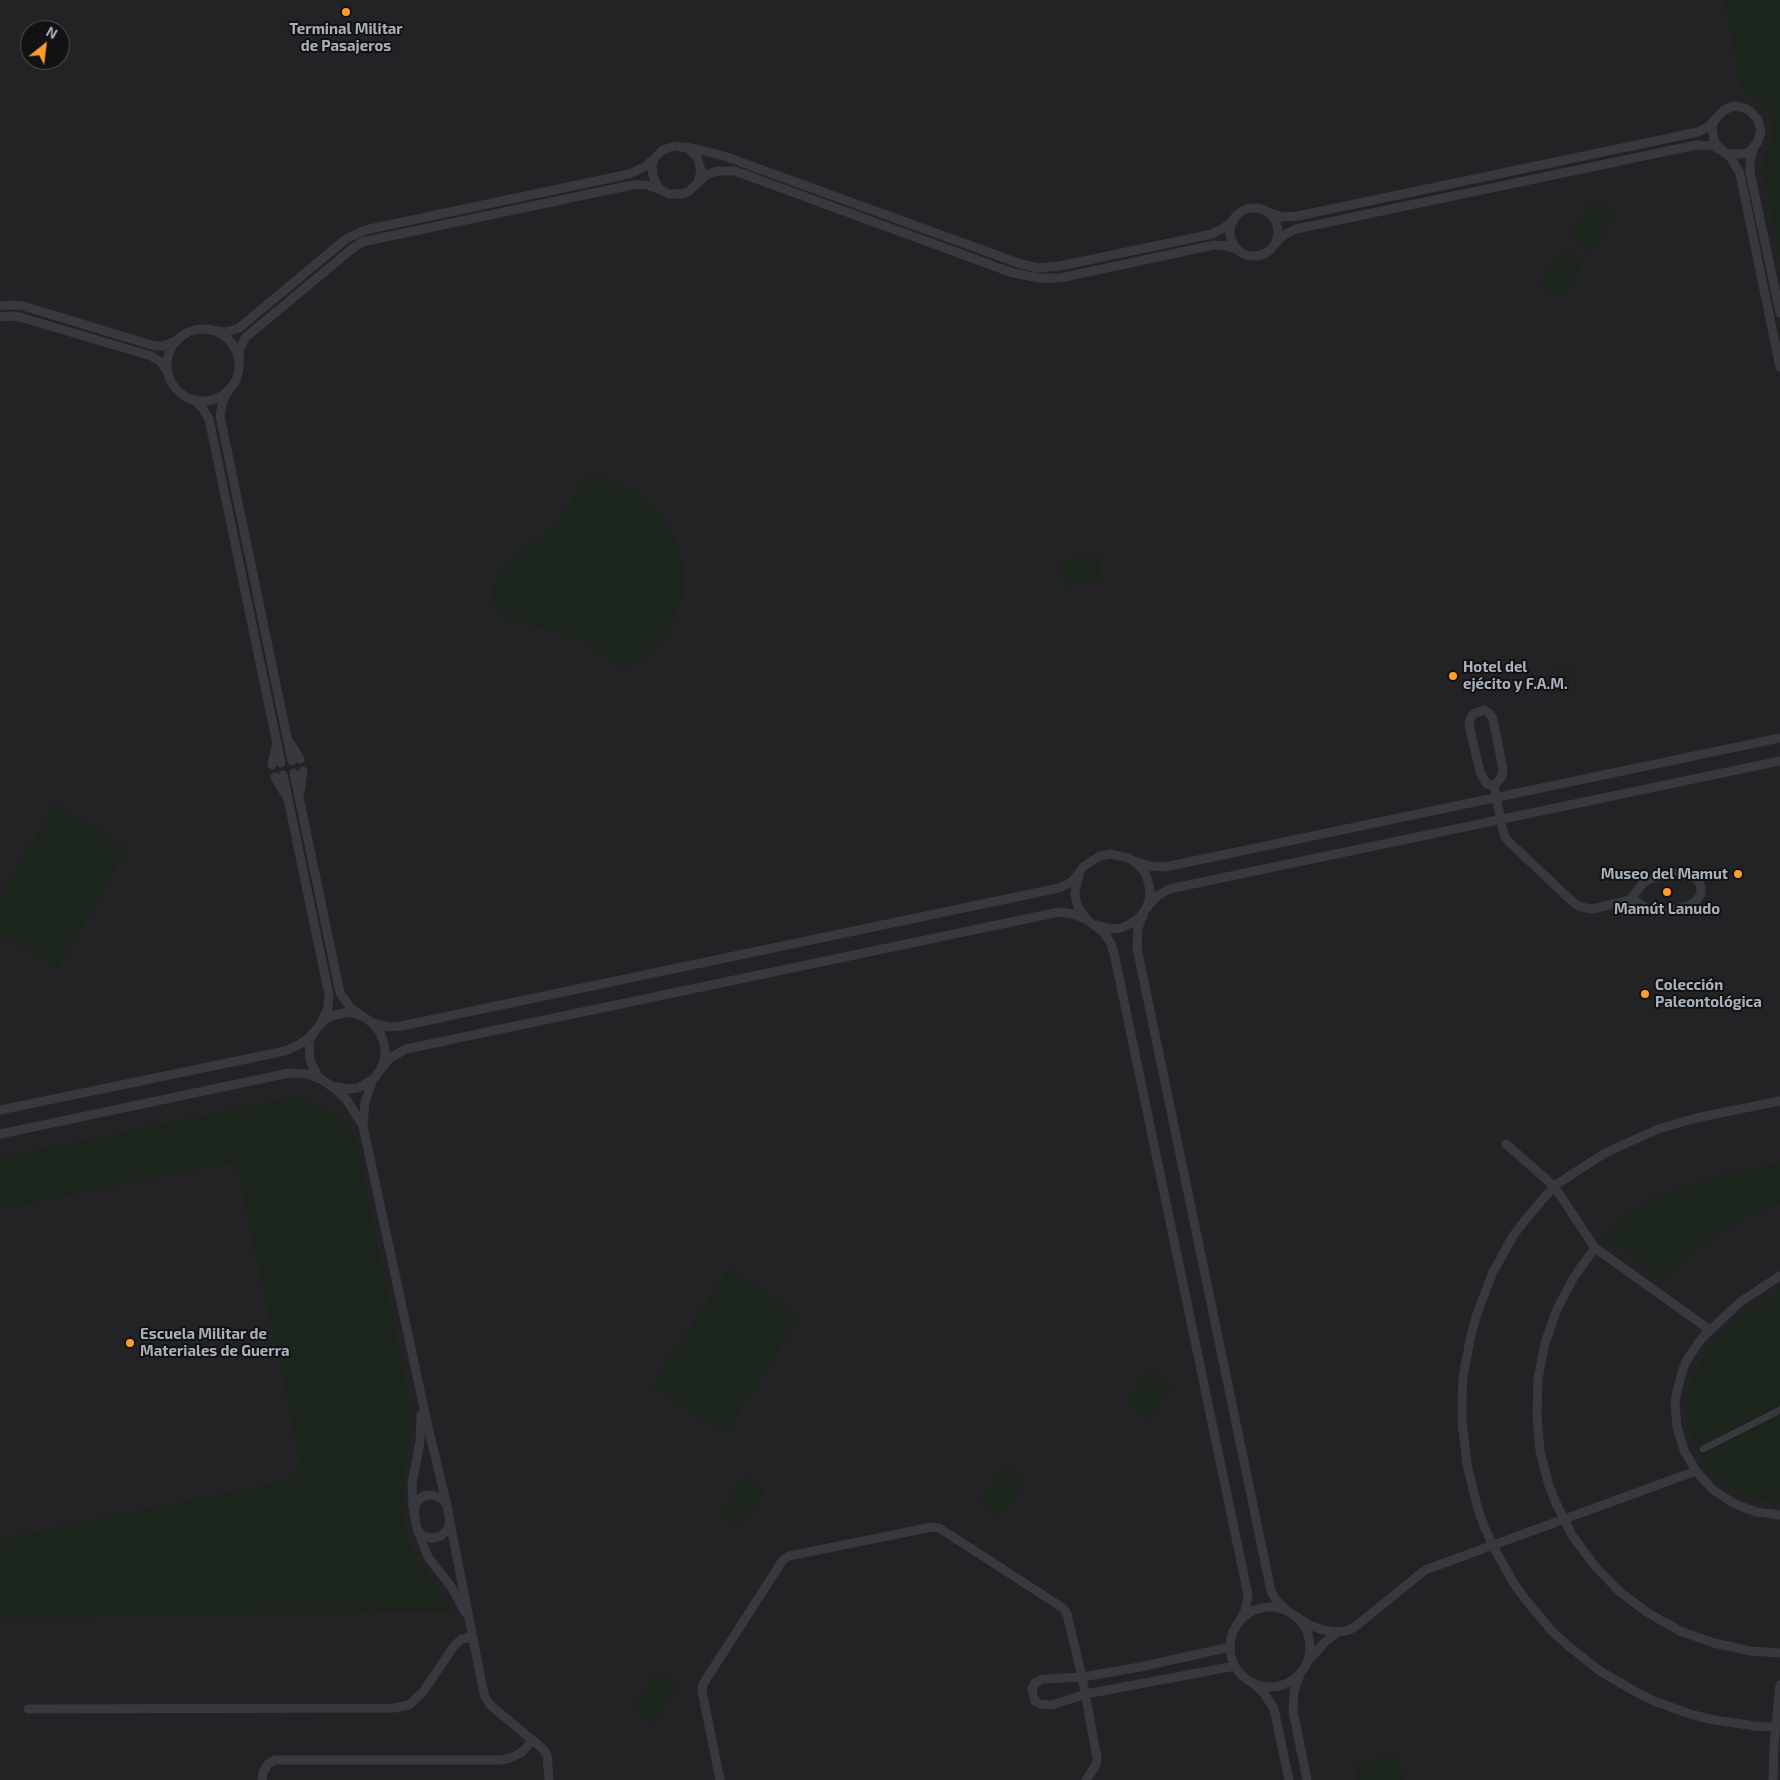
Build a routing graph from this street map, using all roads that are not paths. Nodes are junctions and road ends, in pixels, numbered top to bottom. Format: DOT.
graph roads {
  1 [pos="1714,121"];
  2 [pos="681,146"];
  3 [pos="1754,147"];
  4 [pos="1722,151"];
  5 [pos="654,159"];
  6 [pos="698,183"];
  7 [pos="663,191"];
  8 [pos="1442,192"];
  9 [pos="1268,212"];
  10 [pos="1234,219"];
  11 [pos="384,226"];
  12 [pos="385,236"];
  13 [pos="1276,242"];
  14 [pos="1238,250"];
  15 [pos="0,306"];
  16 [pos="1780,313"];
  17 [pos="0,317"];
  18 [pos="210,330"];
  19 [pos="176,341"];
  20 [pos="239,364"];
  21 [pos="1780,367"];
  22 [pos="168,374"];
  23 [pos="228,391"];
  24 [pos="192,399"];
  25 [pos="1780,738"];
  26 [pos="296,760"];
  27 [pos="1780,761"];
  28 [pos="277,764"];
  29 [pos="299,772"];
  30 [pos="279,776"];
  31 [pos="1494,786"];
  32 [pos="1496,797"];
  33 [pos="1500,820"];
  34 [pos="1129,858"];
  35 [pos="1079,874"];
  36 [pos="1630,900"];
  37 [pos="1145,910"];
  38 [pos="1091,922"];
  39 [pos="364,1017"];
  40 [pos="372,1023"];
  41 [pos="318,1025"];
  42 [pos="313,1034"];
  43 [pos="380,1070"];
  44 [pos="374,1078"];
  45 [pos="328,1084"];
  46 [pos="1780,1101"];
  47 [pos="0,1110"];
  48 [pos="363,1126"];
  49 [pos="0,1134"];
  50 [pos="1506,1144"];
  51 [pos="1554,1186"];
  52 [pos="1595,1248"];
  53 [pos="1780,1276"];
  54 [pos="1710,1330"];
  55 [pos="420,1392"];
  56 [pos="1780,1410"];
  57 [pos="1703,1449"];
  58 [pos="1696,1471"];
  59 [pos="446,1505"];
  60 [pos="414,1512"];
  61 [pos="1780,1515"];
  62 [pos="1564,1519"];
  63 [pos="450,1522"];
  64 [pos="417,1529"];
  65 [pos="1493,1546"];
  66 [pos="1288,1611"];
  67 [pos="1297,1617"];
  68 [pos="1240,1620"];
  69 [pos="470,1626"];
  70 [pos="1339,1632"];
  71 [pos="472,1637"];
  72 [pos="1230,1647"];
  73 [pos="1780,1653"];
  74 [pos="1235,1666"];
  75 [pos="1140,1667"];
  76 [pos="1303,1670"];
  77 [pos="1082,1677"];
  78 [pos="1248,1680"];
  79 [pos="1144,1682"];
  80 [pos="1780,1685"];
  81 [pos="1086,1694"];
  82 [pos="28,1709"];
  83 [pos="1778,1726"];
  84 [pos="533,1740"];
  85 [pos="262,1780"];
  86 [pos="548,1780"];
  87 [pos="720,1780"];
  88 [pos="1086,1780"];
  89 [pos="1289,1780"];
  90 [pos="1307,1780"];
  91 [pos="1773,1780"];
  1 -- 3 [label="street"];
  1 -- 4 [label="street"];
  1 -- 8 [label="street"];
  2 -- 5 [label="street"];
  2 -- 6 [label="street"];
  2 -- 10 [label="street"];
  3 -- 4 [label="street"];
  3 -- 16 [label="street"];
  4 -- 8 [label="street"];
  4 -- 21 [label="street"];
  5 -- 7 [label="street"];
  5 -- 11 [label="street"];
  6 -- 7 [label="street"];
  6 -- 14 [label="street"];
  7 -- 12 [label="street"];
  8 -- 9 [label="street"];
  8 -- 13 [label="street"];
  9 -- 10 [label="street"];
  9 -- 13 [label="street"];
  10 -- 14 [label="street"];
  11 -- 12 [label="street"];
  11 -- 18 [label="street"];
  12 -- 20 [label="street"];
  13 -- 14 [label="street"];
  15 -- 19 [label="street"];
  17 -- 22 [label="street"];
  18 -- 19 [label="street"];
  18 -- 20 [label="street"];
  19 -- 22 [label="street"];
  20 -- 23 [label="street"];
  22 -- 24 [label="street"];
  23 -- 24 [label="street"];
  23 -- 26 [label="street"];
  24 -- 28 [label="street"];
  25 -- 32 [label="street"];
  27 -- 33 [label="street"];
  29 -- 39 [label="street"];
  30 -- 41 [label="street"];
  31 -- 31 [label="street"];
  31 -- 32 [label="street"];
  32 -- 33 [label="street"];
  32 -- 34 [label="street"];
  33 -- 36 [label="street"];
  33 -- 37 [label="street"];
  34 -- 35 [label="street"];
  34 -- 37 [label="street"];
  35 -- 38 [label="street"];
  35 -- 40 [label="street"];
  36 -- 36 [label="street"];
  37 -- 38 [label="street"];
  37 -- 66 [label="street"];
  38 -- 43 [label="street"];
  38 -- 68 [label="street"];
  39 -- 40 [label="street"];
  39 -- 41 [label="street"];
  40 -- 43 [label="street"];
  41 -- 42 [label="street"];
  42 -- 45 [label="street"];
  42 -- 47 [label="street"];
  43 -- 44 [label="street"];
  44 -- 45 [label="street"];
  44 -- 48 [label="street"];
  45 -- 48 [label="street"];
  45 -- 49 [label="street"];
  46 -- 51 [label="street"];
  48 -- 55 [label="street"];
  50 -- 51 [label="street"];
  51 -- 52 [label="street"];
  51 -- 65 [label="street"];
  52 -- 54 [label="street"];
  52 -- 62 [label="street"];
  53 -- 54 [label="street"];
  54 -- 58 [label="street"];
  55 -- 59 [label="street"];
  55 -- 60 [label="street"];
  56 -- 57 [label="street"];
  58 -- 61 [label="street"];
  58 -- 62 [label="street"];
  59 -- 60 [label="street"];
  59 -- 63 [label="street"];
  60 -- 64 [label="street"];
  62 -- 65 [label="street"];
  62 -- 73 [label="street"];
  63 -- 64 [label="street"];
  63 -- 69 [label="street"];
  64 -- 69 [label="street"];
  65 -- 70 [label="street"];
  65 -- 83 [label="street"];
  66 -- 67 [label="street"];
  66 -- 68 [label="street"];
  67 -- 70 [label="street"];
  67 -- 76 [label="street"];
  68 -- 72 [label="street"];
  69 -- 71 [label="street"];
  70 -- 76 [label="street"];
  71 -- 82 [label="street"];
  71 -- 84 [label="street"];
  72 -- 74 [label="street"];
  72 -- 75 [label="street"];
  74 -- 78 [label="street"];
  74 -- 79 [label="street"];
  75 -- 77 [label="street"];
  75 -- 79 [label="street"];
  76 -- 78 [label="street"];
  76 -- 90 [label="street"];
  77 -- 81 [label="street"];
  77 -- 81 [label="street"];
  77 -- 87 [label="street"];
  78 -- 89 [label="street"];
  79 -- 81 [label="street"];
  80 -- 83 [label="street"];
  81 -- 88 [label="street"];
  83 -- 91 [label="street"];
  84 -- 85 [label="street"];
  84 -- 86 [label="street"];
}
